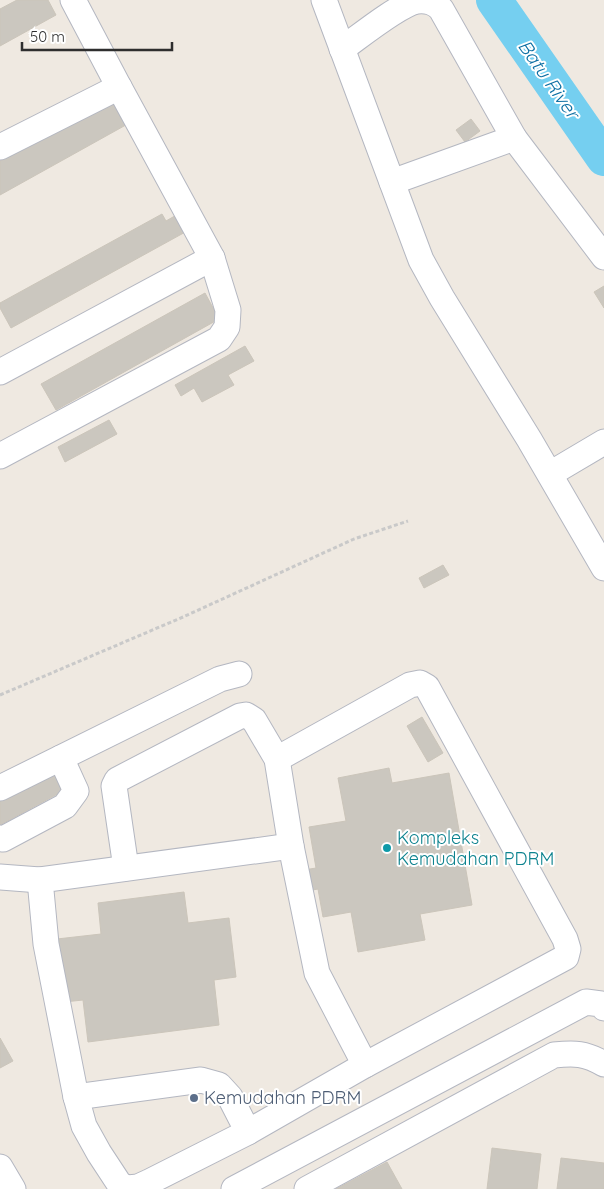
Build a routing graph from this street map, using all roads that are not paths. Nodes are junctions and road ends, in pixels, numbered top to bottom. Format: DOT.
graph roads {
  1 [pos="73,0"];
  2 [pos="324,0"];
  3 [pos="342,50"];
  4 [pos="118,87"];
  5 [pos="514,138"];
  6 [pos="0,146"];
  7 [pos="392,182"];
  8 [pos="604,257"];
  9 [pos="212,258"];
  10 [pos="0,372"];
  11 [pos="604,442"];
  12 [pos="0,456"];
  13 [pos="550,474"];
  14 [pos="604,568"];
  15 [pos="239,674"];
  16 [pos="61,758"];
  17 [pos="277,759"];
  18 [pos="0,788"];
  19 [pos="0,838"];
  20 [pos="291,846"];
  21 [pos="126,868"];
  22 [pos="0,877"];
  23 [pos="40,880"];
  24 [pos="604,1008"];
  25 [pos="604,1064"];
  26 [pos="366,1065"];
  27 [pos="76,1097"];
  28 [pos="248,1132"];
  29 [pos="0,1167"];
  30 [pos="13,1189"];
  31 [pos="234,1189"];
  32 [pos="307,1189"];
  1 -- 4 [label="street"];
  2 -- 3 [label="street"];
  3 -- 5 [label="street"];
  3 -- 7 [label="street"];
  4 -- 6 [label="street"];
  4 -- 9 [label="street"];
  5 -- 7 [label="street"];
  5 -- 8 [label="street"];
  7 -- 13 [label="street"];
  9 -- 10 [label="street"];
  9 -- 12 [label="street"];
  11 -- 13 [label="street"];
  13 -- 14 [label="street"];
  15 -- 16 [label="street"];
  16 -- 18 [label="street"];
  16 -- 19 [label="street"];
  17 -- 20 [label="street"];
  17 -- 21 [label="street"];
  17 -- 26 [label="street"];
  20 -- 21 [label="street"];
  20 -- 26 [label="street"];
  21 -- 23 [label="street"];
  22 -- 23 [label="street"];
  23 -- 27 [label="street"];
  24 -- 31 [label="street"];
  25 -- 32 [label="street"];
  26 -- 28 [label="street"];
  27 -- 28 [label="street"];
  27 -- 28 [label="street"];
  29 -- 30 [label="street"];
}
